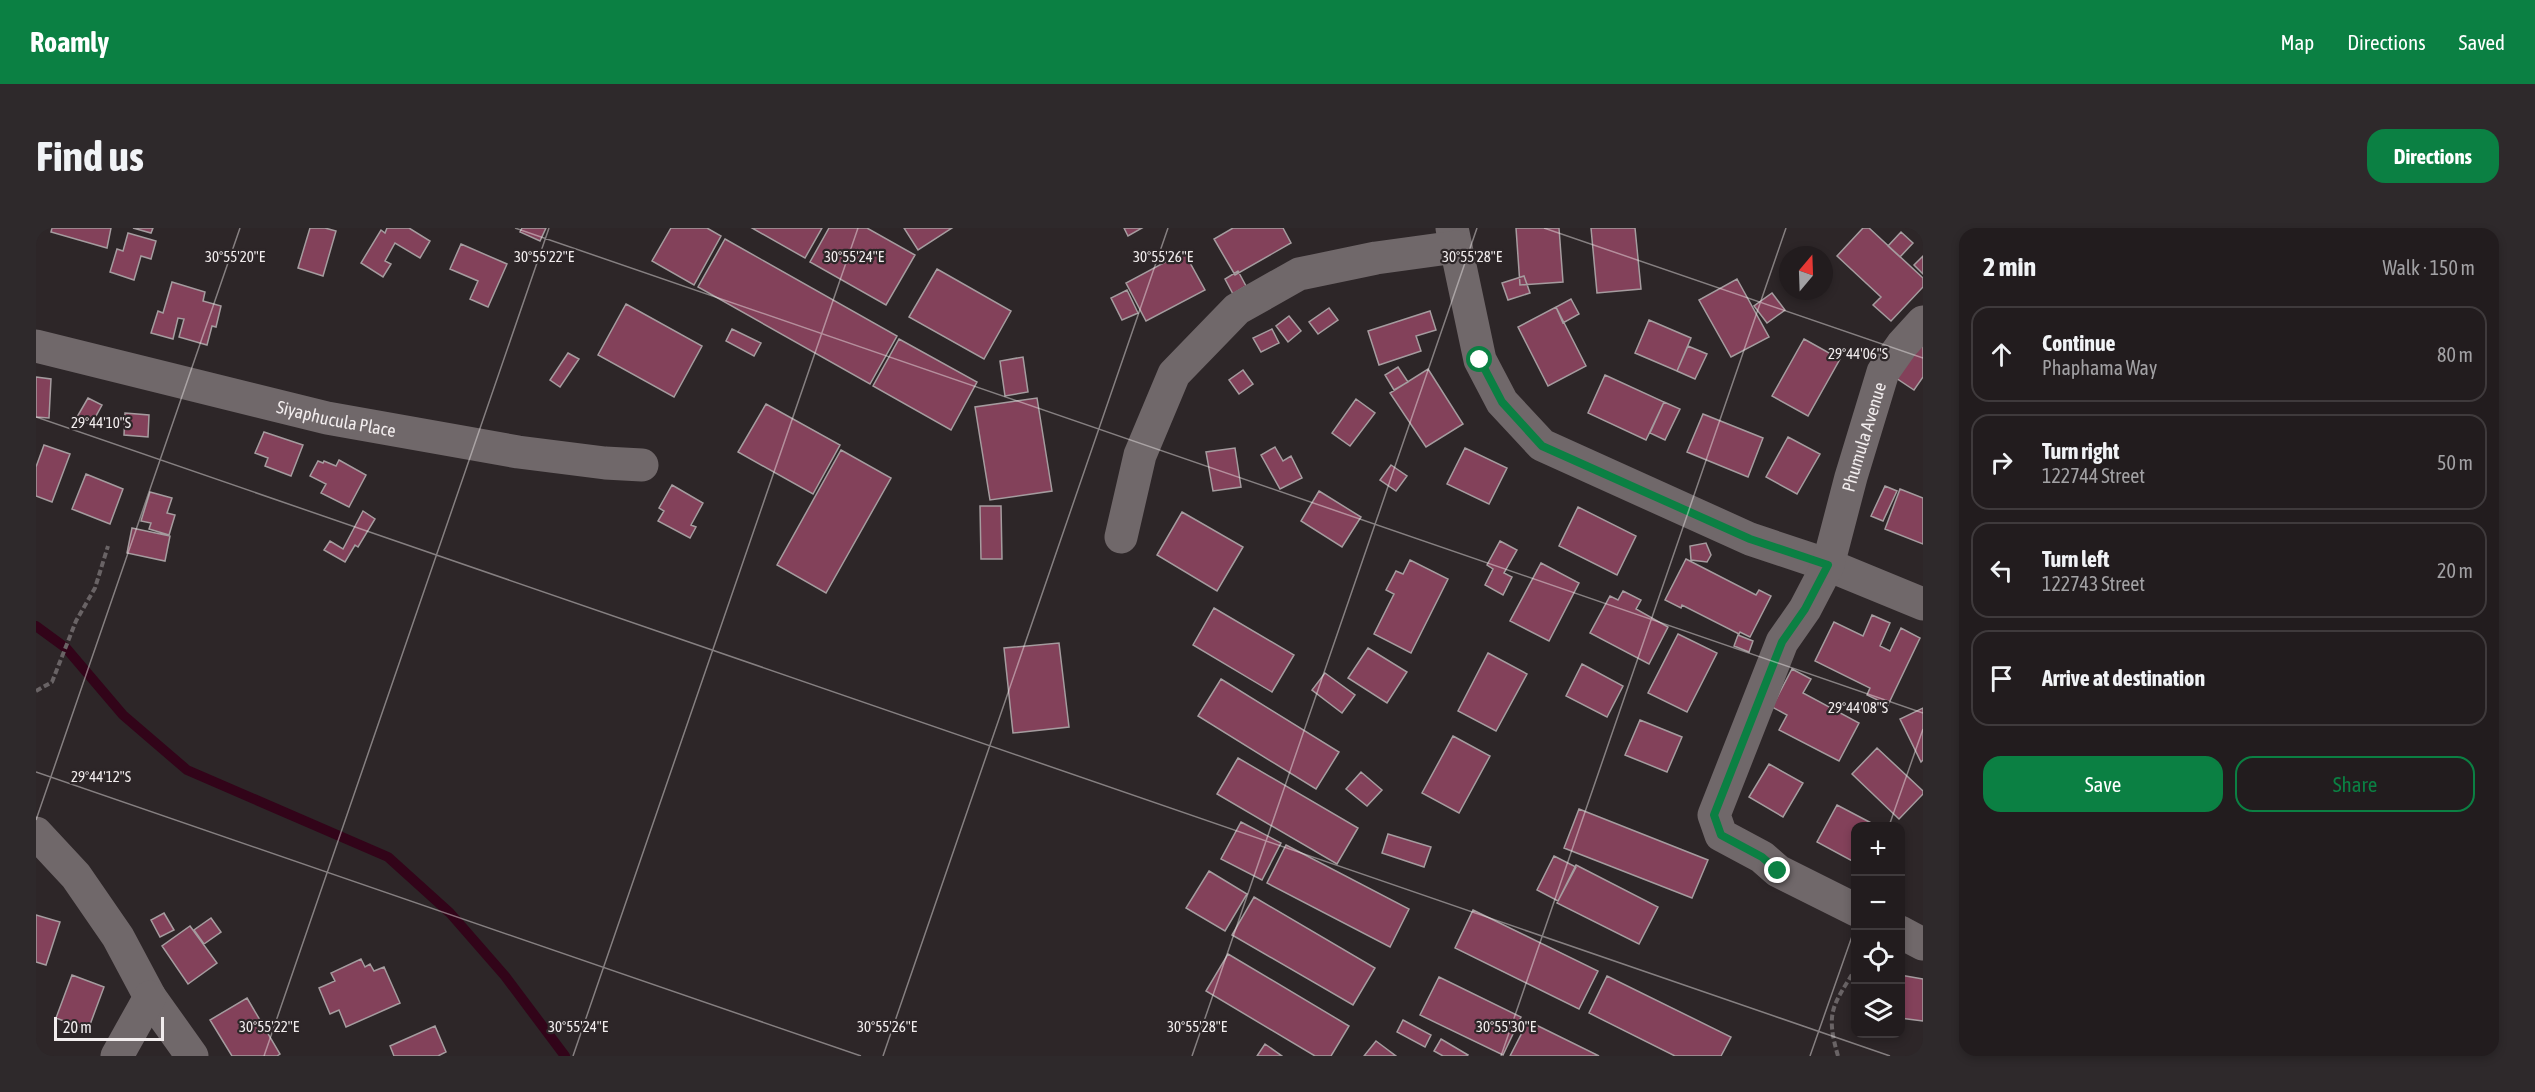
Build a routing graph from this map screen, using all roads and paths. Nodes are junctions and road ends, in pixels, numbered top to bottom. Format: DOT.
graph roads {
  1 [pos="1454,237"];
  2 [pos="1923,322"];
  3 [pos="36,346"];
  4 [pos="642,465"];
  5 [pos="1121,537"];
  6 [pos="108,546"];
  7 [pos="1828,565"];
  8 [pos="1923,604"];
  9 [pos="36,691"];
  10 [pos="36,833"];
  11 [pos="1851,908"];
  12 [pos="1905,935"];
  13 [pos="1923,944"];
  14 [pos="1851,976"];
  15 [pos="150,997"];
  16 [pos="117,1056"];
  17 [pos="192,1056"];
  18 [pos="1838,1056"];
  1 -- 5 [label="street"];
  1 -- 7 [label="street"];
  2 -- 7 [label="street, Phumula Avenue"];
  3 -- 4 [label="street, Siyaphucula Place"];
  6 -- 9 [label="path"];
  7 -- 8 [label="street"];
  7 -- 11 [label="street, Phumula Avenue"];
  10 -- 15 [label="street"];
  12 -- 13 [label="street"];
  14 -- 18 [label="path"];
  15 -- 16 [label="street"];
  15 -- 17 [label="street"];
}
